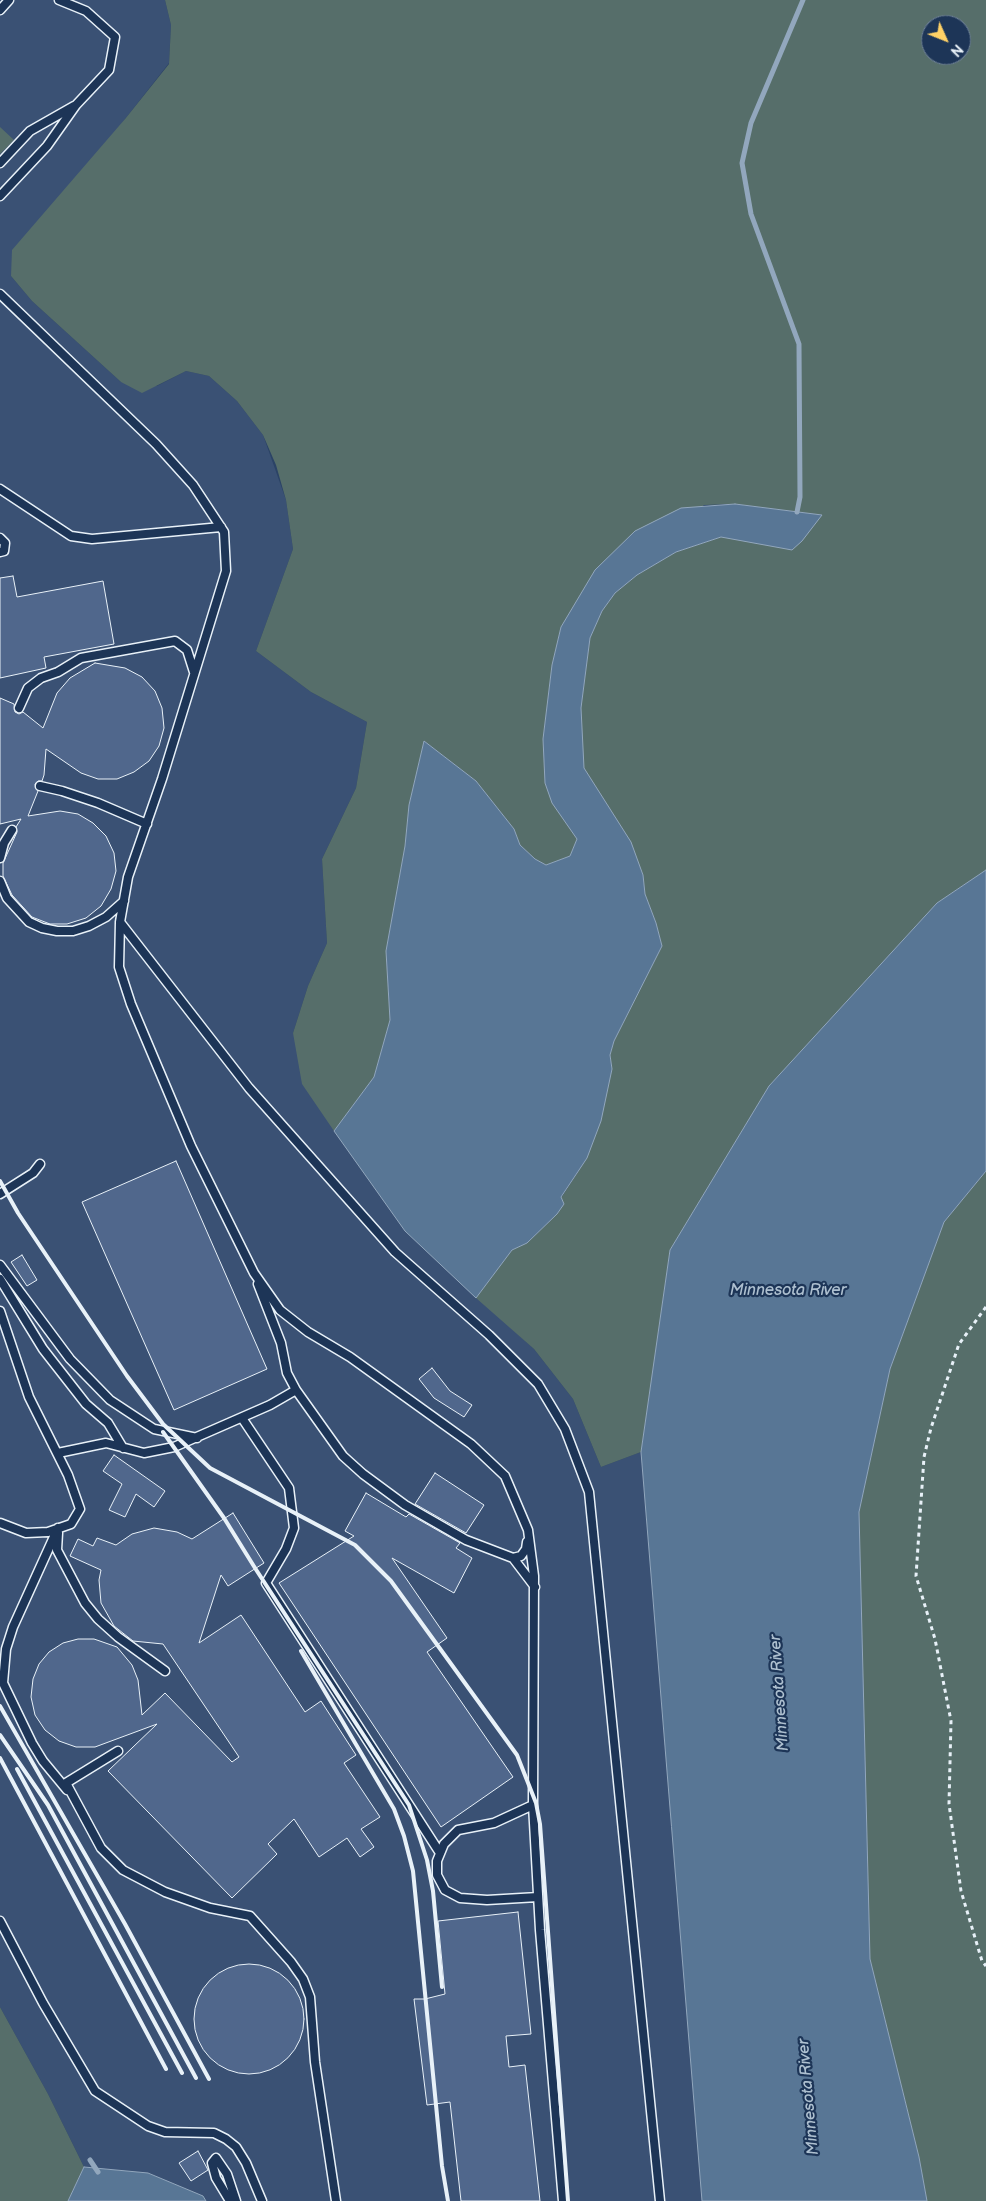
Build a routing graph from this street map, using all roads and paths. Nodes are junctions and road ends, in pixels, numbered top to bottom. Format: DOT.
graph roads {
  1 [pos="9,0"];
  2 [pos="58,0"];
  3 [pos="0,10"];
  4 [pos="76,105"];
  5 [pos="0,163"];
  6 [pos="0,196"];
  7 [pos="0,294"];
  8 [pos="0,488"];
  9 [pos="221,526"];
  10 [pos="0,538"];
  11 [pos="0,552"];
  12 [pos="194,672"];
  13 [pos="19,708"];
  14 [pos="40,786"];
  15 [pos="147,824"];
  16 [pos="12,830"];
  17 [pos="0,858"];
  18 [pos="0,881"];
  19 [pos="124,902"];
  20 [pos="120,922"];
  21 [pos="40,1164"];
  22 [pos="0,1194"];
  23 [pos="0,1265"];
  24 [pos="254,1273"];
  25 [pos="0,1279"];
  26 [pos="986,1307"];
  27 [pos="0,1311"];
  28 [pos="296,1390"];
  29 [pos="242,1418"];
  30 [pos="198,1438"];
  31 [pos="123,1448"];
  32 [pos="58,1453"];
  33 [pos="0,1523"];
  34 [pos="58,1528"];
  35 [pos="528,1530"];
  36 [pos="513,1558"];
  37 [pos="534,1587"];
  38 [pos="165,1671"];
  39 [pos="118,1751"];
  40 [pos="68,1791"];
  41 [pos="533,1805"];
  42 [pos="440,1853"];
  43 [pos="538,1897"];
  44 [pos="0,1921"];
  45 [pos="986,1966"];
  46 [pos="230,2201"];
  47 [pos="236,2201"];
  48 [pos="262,2201"];
  49 [pos="336,2201"];
  50 [pos="563,2201"];
  51 [pos="660,2201"];
  1 -- 3 [label="lane"];
  2 -- 4 [label="lane"];
  4 -- 5 [label="lane"];
  4 -- 6 [label="lane"];
  7 -- 9 [label="lane"];
  8 -- 9 [label="lane"];
  9 -- 12 [label="lane"];
  10 -- 11 [label="lane"];
  12 -- 13 [label="lane"];
  12 -- 15 [label="lane"];
  14 -- 15 [label="lane"];
  15 -- 19 [label="lane"];
  16 -- 17 [label="lane"];
  18 -- 19 [label="lane"];
  19 -- 20 [label="lane"];
  20 -- 24 [label="lane"];
  20 -- 51 [label="lane"];
  21 -- 22 [label="lane"];
  23 -- 30 [label="lane"];
  24 -- 28 [label="lane"];
  24 -- 35 [label="lane"];
  25 -- 31 [label="lane"];
  26 -- 45 [label="path"];
  27 -- 32 [label="lane"];
  28 -- 29 [label="lane"];
  28 -- 36 [label="lane"];
  29 -- 30 [label="lane"];
  29 -- 42 [label="lane"];
  30 -- 31 [label="lane"];
  31 -- 32 [label="lane"];
  32 -- 34 [label="lane"];
  33 -- 34 [label="lane"];
  34 -- 38 [label="lane"];
  34 -- 40 [label="lane"];
  35 -- 36 [label="lane"];
  35 -- 37 [label="lane"];
  36 -- 37 [label="lane"];
  37 -- 41 [label="lane"];
  39 -- 40 [label="lane"];
  40 -- 49 [label="lane"];
  41 -- 42 [label="lane"];
  41 -- 43 [label="lane"];
  42 -- 43 [label="lane"];
  43 -- 50 [label="lane"];
  44 -- 48 [label="lane"];
  46 -- 47 [label="lane"];
}
